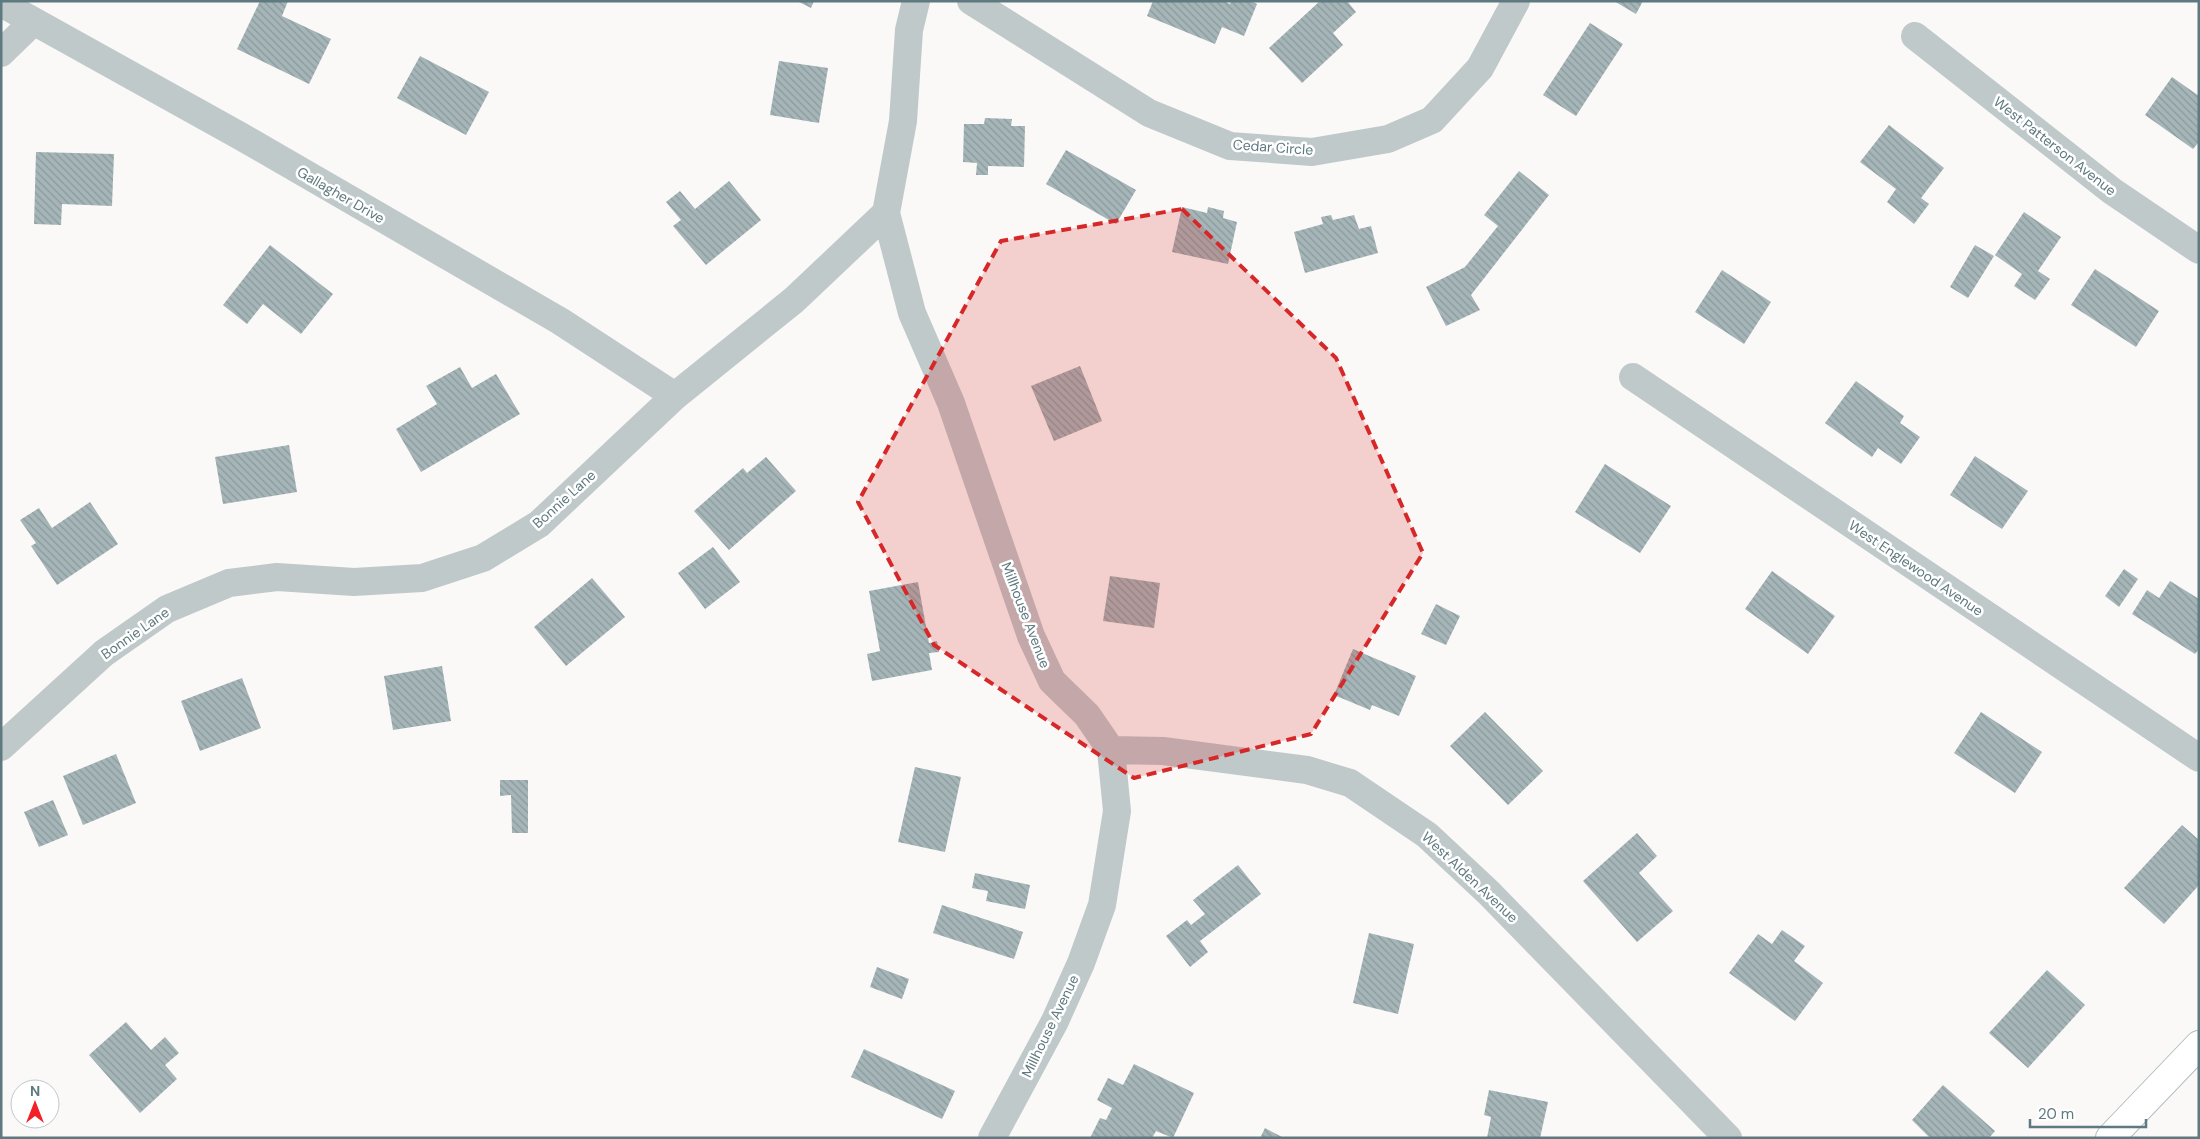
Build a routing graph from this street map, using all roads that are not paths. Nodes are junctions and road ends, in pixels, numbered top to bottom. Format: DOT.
graph roads {
  1 [pos="916,1"];
  2 [pos="970,1"];
  3 [pos="1516,1"];
  4 [pos="1,4"];
  5 [pos="33,22"];
  6 [pos="1916,36"];
  7 [pos="1,53"];
  8 [pos="886,213"];
  9 [pos="2199,250"];
  10 [pos="1633,378"];
  11 [pos="675,396"];
  12 [pos="1,747"];
  13 [pos="1111,750"];
  14 [pos="2199,758"];
  15 [pos="2199,1045"];
  16 [pos="992,1138"];
  17 [pos="1728,1138"];
  18 [pos="2110,1138"];
  1 -- 8 [label="street"];
  2 -- 3 [label="street, Cedar Circle"];
  4 -- 5 [label="street, Gallagher Drive"];
  5 -- 7 [label="street"];
  5 -- 11 [label="street, Gallagher Drive"];
  6 -- 9 [label="street, West Patterson Avenue"];
  8 -- 11 [label="street, Bonnie Lane"];
  8 -- 13 [label="street, Millhouse Avenue"];
  10 -- 14 [label="street, West Englewood Avenue"];
  11 -- 12 [label="street, Bonnie Lane"];
  13 -- 16 [label="street, Millhouse Avenue"];
  13 -- 17 [label="street, West Alden Avenue"];
  15 -- 18 [label="main road"];
}
